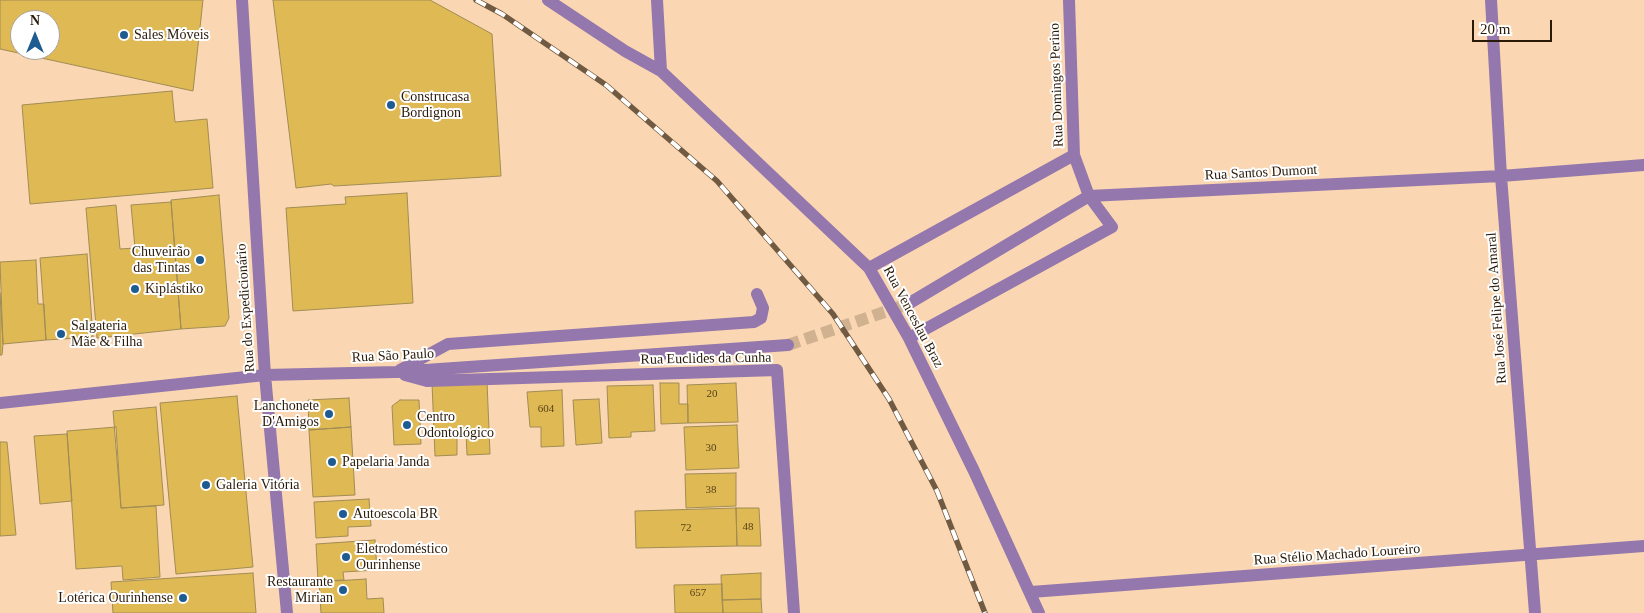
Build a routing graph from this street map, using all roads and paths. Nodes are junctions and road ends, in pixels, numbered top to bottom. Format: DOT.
graph roads {
  1 [pos="242,0"];
  2 [pos="548,0"];
  3 [pos="657,0"];
  4 [pos="1069,0"];
  5 [pos="1491,0"];
  6 [pos="661,71"];
  7 [pos="1074,155"];
  8 [pos="1644,165"];
  9 [pos="1502,176"];
  10 [pos="1089,196"];
  11 [pos="869,268"];
  12 [pos="757,294"];
  13 [pos="908,304"];
  14 [pos="909,338"];
  15 [pos="788,345"];
  16 [pos="396,372"];
  17 [pos="265,375"];
  18 [pos="0,403"];
  19 [pos="1644,546"];
  20 [pos="1530,556"];
  21 [pos="1031,592"];
  22 [pos="286,613"];
  23 [pos="794,613"];
  24 [pos="1039,613"];
  25 [pos="1535,613"];
  1 -- 17 [label="street, Rua do Expedicionário"];
  2 -- 6 [label="street, Rua Venceslau Braz"];
  3 -- 6 [label="street"];
  4 -- 7 [label="street, Rua Domingos Perino"];
  5 -- 9 [label="street, Rua José Felipe do Amaral"];
  6 -- 11 [label="street, Rua Venceslau Braz"];
  7 -- 10 [label="street, Rua Domingos Perino"];
  7 -- 11 [label="street"];
  8 -- 9 [label="street, Rua Santos Dumont"];
  9 -- 10 [label="street, Rua Santos Dumont"];
  9 -- 20 [label="street, Rua José Felipe do Amaral"];
  10 -- 13 [label="street, Rua Santos Dumont"];
  10 -- 14 [label="street, Rua Domingos Perino"];
  11 -- 14 [label="street, Rua Venceslau Braz"];
  12 -- 16 [label="street"];
  14 -- 21 [label="street, Rua Venceslau Braz"];
  15 -- 16 [label="street, Rua São Paulo"];
  16 -- 17 [label="street, Rua São Paulo"];
  16 -- 23 [label="street, Rua Euclides da Cunha"];
  17 -- 18 [label="street, Rua São Paulo"];
  17 -- 22 [label="street, Rua do Expedicionário"];
  19 -- 20 [label="street, Rua Stélio Machado Loureiro"];
  20 -- 21 [label="street, Rua Stélio Machado Loureiro"];
  20 -- 25 [label="street, Rua José Felipe do Amaral"];
  21 -- 24 [label="street, Rua Venceslau Braz"];
}
